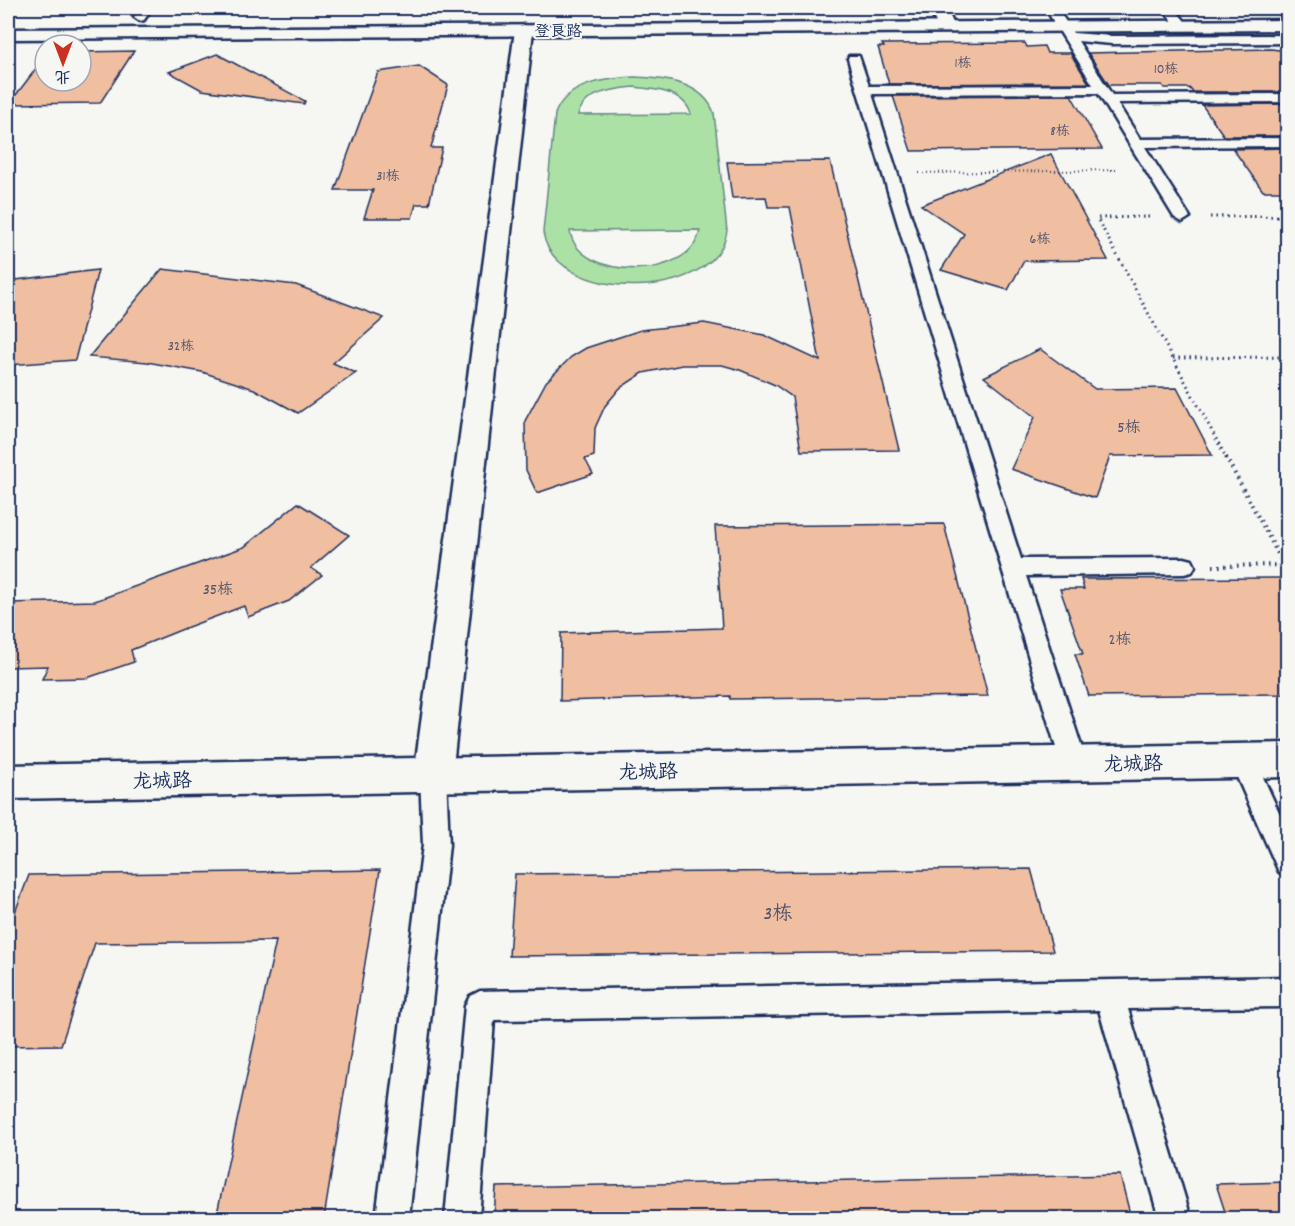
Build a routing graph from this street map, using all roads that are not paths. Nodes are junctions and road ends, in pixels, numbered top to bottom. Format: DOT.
graph roads {
  1 [pos="1287,10"];
  2 [pos="143,12"];
  3 [pos="1174,15"];
  4 [pos="941,16"];
  5 [pos="8,18"];
  6 [pos="1062,25"];
  7 [pos="1287,25"];
  8 [pos="524,30"];
  9 [pos="129,33"];
  10 [pos="8,34"];
  11 [pos="1287,39"];
  12 [pos="854,58"];
  13 [pos="864,90"];
  14 [pos="1105,94"];
  15 [pos="1287,98"];
  16 [pos="1135,142"];
  17 [pos="1287,142"];
  18 [pos="1182,217"];
  19 [pos="1184,566"];
  20 [pos="1013,568"];
  21 [pos="1287,760"];
  22 [pos="1243,761"];
  23 [pos="1074,764"];
  24 [pos="433,775"];
  25 [pos="8,782"];
  26 [pos="1287,863"];
  27 [pos="1287,992"];
  28 [pos="1109,994"];
  29 [pos="392,1218"];
  30 [pos="462,1218"];
  31 [pos="1175,1218"];
  1 -- 3 [label="street"];
  2 -- 4 [label="street"];
  2 -- 5 [label="street"];
  2 -- 9 [label="street"];
  3 -- 6 [label="street, 登良路"];
  3 -- 7 [label="street, 登良路"];
  4 -- 6 [label="street, 登良路"];
  4 -- 8 [label="street, 登良路"];
  6 -- 11 [label="lane"];
  6 -- 14 [label="lane"];
  8 -- 9 [label="street, 登良路"];
  8 -- 24 [label="street"];
  9 -- 10 [label="street, 登良路"];
  12 -- 13 [label="lane"];
  13 -- 14 [label="lane"];
  13 -- 20 [label="lane"];
  14 -- 15 [label="lane"];
  14 -- 16 [label="lane"];
  16 -- 17 [label="lane"];
  16 -- 18 [label="lane"];
  19 -- 20 [label="lane"];
  20 -- 23 [label="lane"];
  21 -- 22 [label="street, 龙城路"];
  22 -- 23 [label="street, 龙城路"];
  22 -- 26 [label="lane"];
  23 -- 24 [label="street, 龙城路"];
  24 -- 25 [label="street, 龙城路"];
  24 -- 29 [label="lane"];
  27 -- 28 [label="lane"];
  28 -- 30 [label="lane"];
  28 -- 31 [label="lane"];
}
